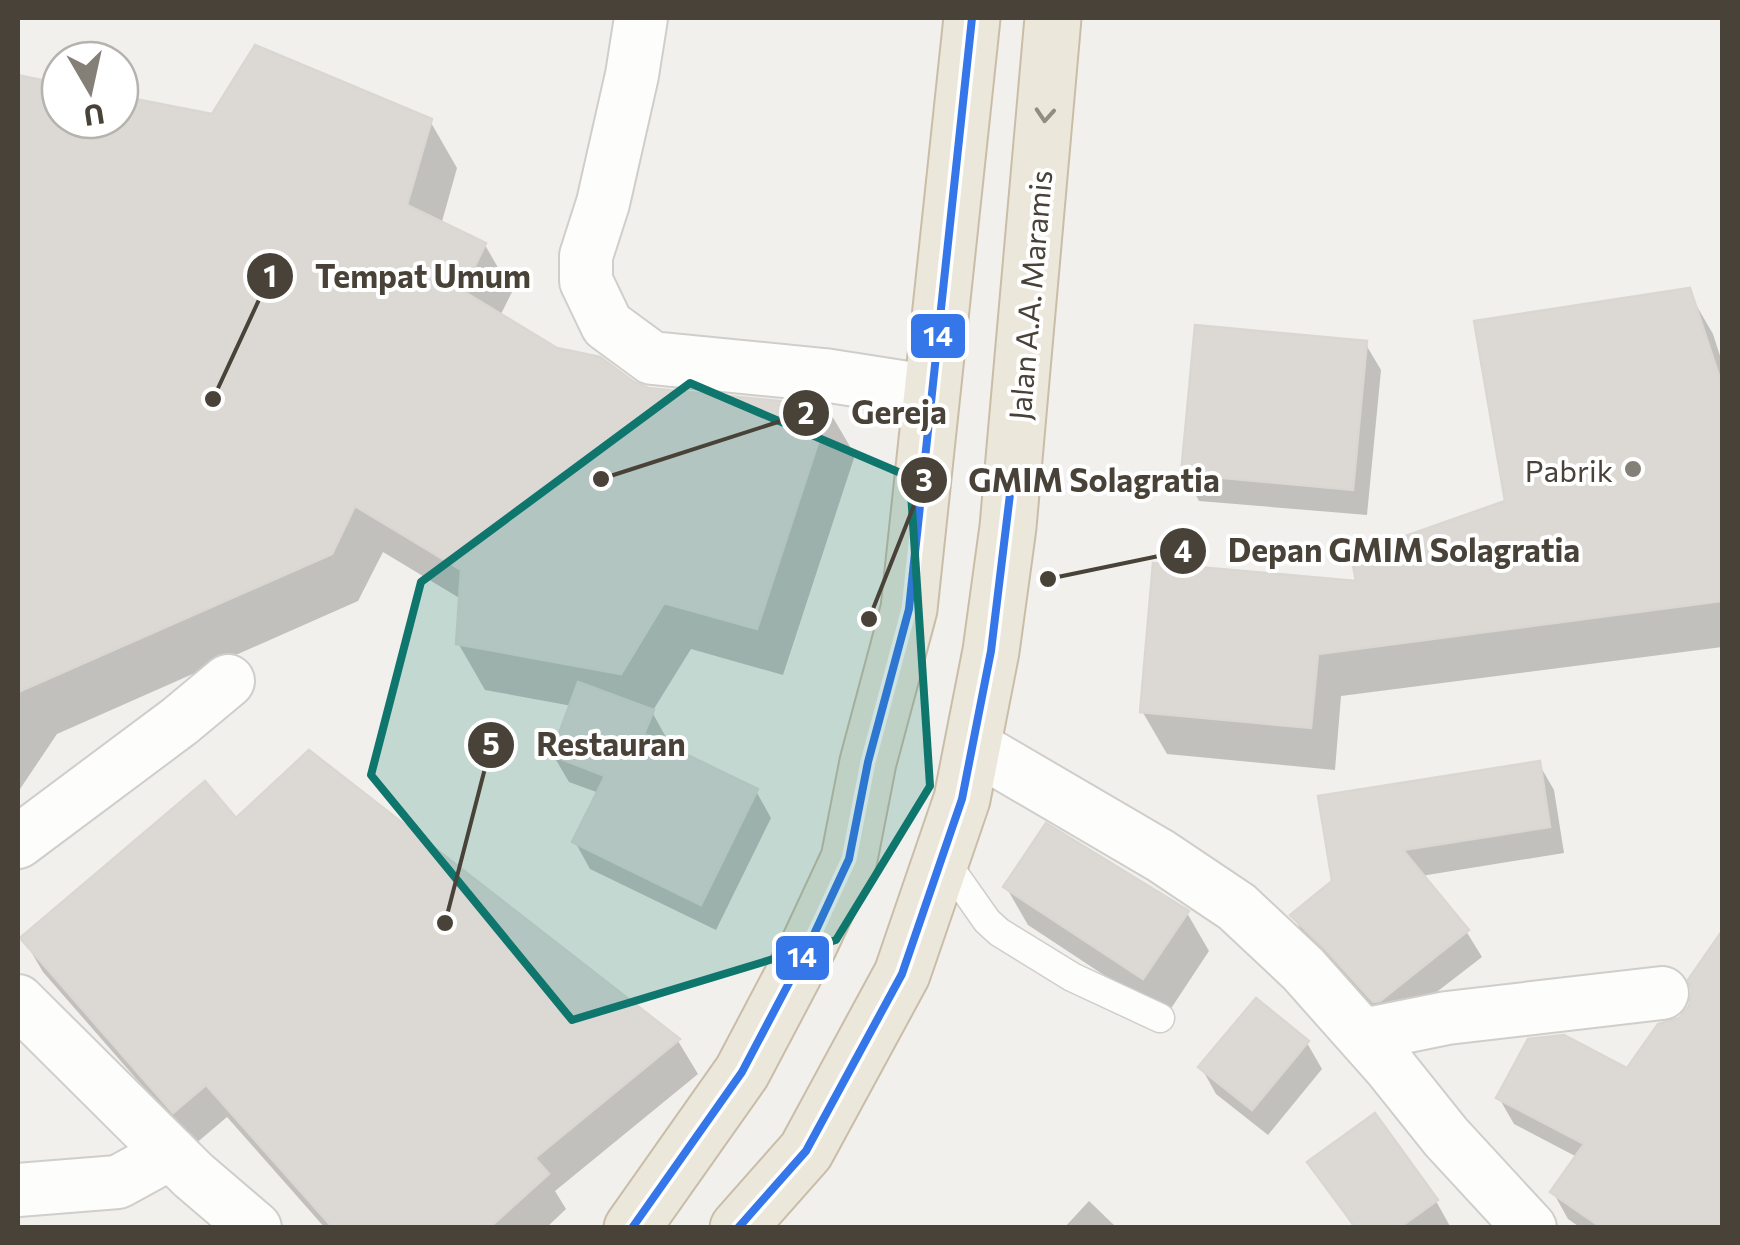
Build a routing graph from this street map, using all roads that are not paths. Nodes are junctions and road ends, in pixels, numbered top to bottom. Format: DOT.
graph roads {
  1 [pos="641,18"];
  2 [pos="972,18"];
  3 [pos="1053,18"];
  4 [pos="932,392"];
  5 [pos="228,681"];
  6 [pos="974,746"];
  7 [pos="18,842"];
  8 [pos="942,857"];
  9 [pos="1662,993"];
  10 [pos="1160,1018"];
  11 [pos="29,1029"];
  12 [pos="1363,1035"];
  13 [pos="171,1153"];
  14 [pos="18,1190"];
  15 [pos="255,1228"];
  16 [pos="632,1228"];
  17 [pos="738,1228"];
  18 [pos="1530,1228"];
  1 -- 4 [label="street"];
  2 -- 4 [label="highway"];
  3 -- 6 [label="highway, Jalan A.A. Maramis, one-way"];
  4 -- 16 [label="highway"];
  5 -- 7 [label="street"];
  6 -- 8 [label="highway, Jalan A.A. Maramis"];
  6 -- 12 [label="street"];
  8 -- 10 [label="lane"];
  8 -- 17 [label="highway, Jalan A.A. Maramis"];
  9 -- 12 [label="street"];
  11 -- 13 [label="street"];
  12 -- 18 [label="street"];
  13 -- 14 [label="street"];
  13 -- 15 [label="street"];
}
